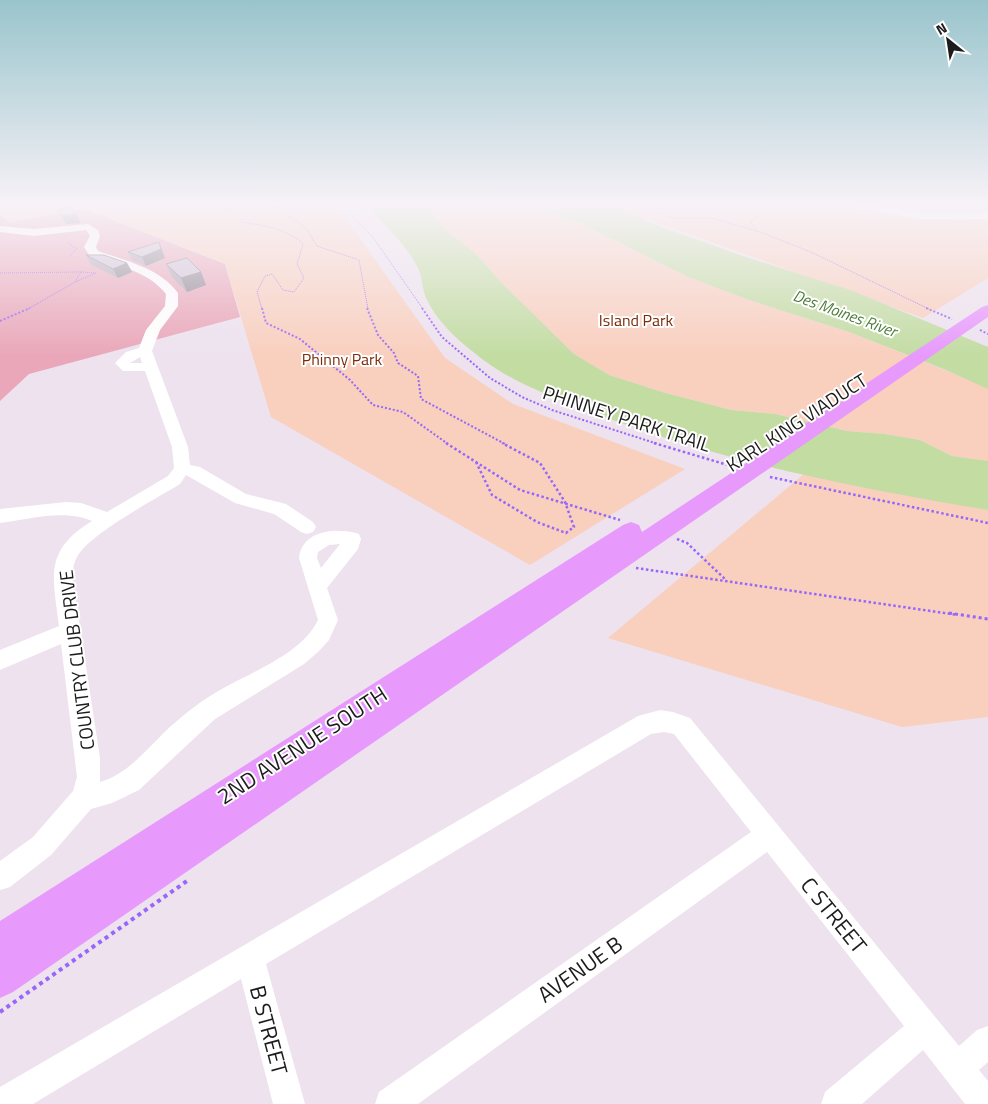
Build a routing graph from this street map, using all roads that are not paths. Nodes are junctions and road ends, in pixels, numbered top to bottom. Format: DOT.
graph roads {
  1 [pos="94,254"];
  2 [pos="988,296"];
  3 [pos="976,320"];
  4 [pos="144,351"];
  5 [pos="151,366"];
  6 [pos="182,469"];
  7 [pos="0,516"];
  8 [pos="107,520"];
  9 [pos="307,527"];
  10 [pos="621,557"];
  11 [pos="318,585"];
  12 [pos="70,630"];
  13 [pos="0,660"];
  14 [pos="682,726"];
  15 [pos="84,798"];
  16 [pos="769,835"];
  17 [pos="0,877"];
  18 [pos="0,942"];
  19 [pos="250,957"];
  20 [pos="0,979"];
  21 [pos="925,1028"];
  22 [pos="988,1041"];
  23 [pos="958,1069"];
  24 [pos="2,1104"];
  25 [pos="289,1104"];
  26 [pos="392,1104"];
  27 [pos="837,1104"];
  28 [pos="986,1104"];
  1 -- 4 [label="street"];
  2 -- 3 [label="main road, KARL KING VIADUCT"];
  3 -- 10 [label="main road, KARL KING VIADUCT"];
  4 -- 5 [label="street"];
  4 -- 5 [label="street"];
  5 -- 6 [label="street"];
  6 -- 8 [label="street, COUNTRY CLUB DRIVE"];
  6 -- 9 [label="street"];
  7 -- 8 [label="street"];
  8 -- 12 [label="street, COUNTRY CLUB DRIVE"];
  10 -- 18 [label="main road, 2ND AVENUE SOUTH"];
  10 -- 20 [label="main road"];
  11 -- 15 [label="street"];
  12 -- 13 [label="street"];
  12 -- 15 [label="street, COUNTRY CLUB DRIVE"];
  14 -- 16 [label="street, C STREET"];
  14 -- 19 [label="street"];
  15 -- 17 [label="street, COUNTRY CLUB DRIVE"];
  16 -- 21 [label="street, C STREET"];
  16 -- 26 [label="street, AVENUE B"];
  19 -- 24 [label="street"];
  19 -- 25 [label="street, B STREET"];
  21 -- 23 [label="street, C STREET"];
  21 -- 27 [label="street"];
  22 -- 23 [label="street"];
  23 -- 28 [label="street, C STREET"];
}
